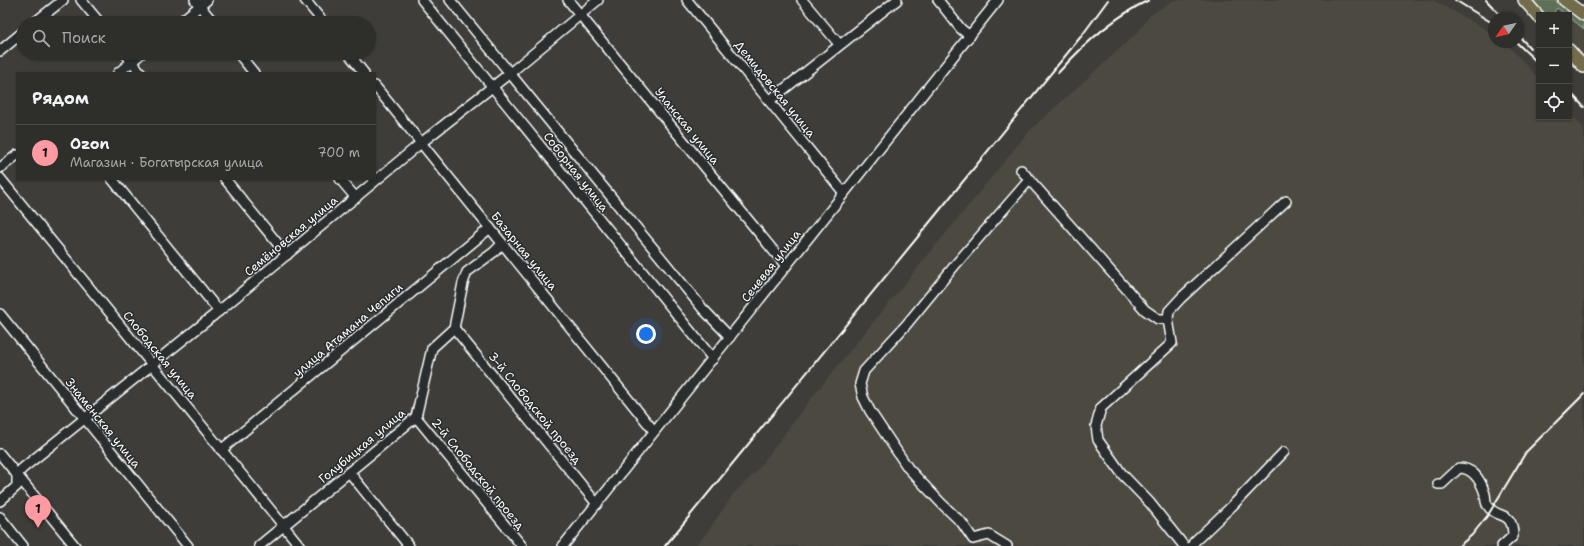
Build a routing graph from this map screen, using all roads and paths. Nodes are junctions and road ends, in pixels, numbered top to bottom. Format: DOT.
graph roads {
  1 [pos="63,0"];
  2 [pos="81,0"];
  3 [pos="305,0"];
  4 [pos="422,0"];
  5 [pos="450,0"];
  6 [pos="568,0"];
  7 [pos="598,0"];
  8 [pos="687,0"];
  9 [pos="802,0"];
  10 [pos="897,0"];
  11 [pos="938,0"];
  12 [pos="998,0"];
  13 [pos="1524,0"];
  14 [pos="1564,0"];
  15 [pos="201,2"];
  16 [pos="580,14"];
  17 [pos="1536,14"];
  18 [pos="1584,15"];
  19 [pos="43,16"];
  20 [pos="94,16"];
  21 [pos="186,16"];
  22 [pos="210,16"];
  23 [pos="318,16"];
  24 [pos="970,36"];
  25 [pos="16,38"];
  26 [pos="839,44"];
  27 [pos="0,51"];
  28 [pos="1572,53"];
  29 [pos="244,60"];
  30 [pos="354,60"];
  31 [pos="132,62"];
  32 [pos="1584,66"];
  33 [pos="119,72"];
  34 [pos="140,72"];
  35 [pos="253,72"];
  36 [pos="363,72"];
  37 [pos="510,73"];
  38 [pos="376,87"];
  39 [pos="493,87"];
  40 [pos="769,101"];
  41 [pos="421,143"];
  42 [pos="16,156"];
  43 [pos="0,168"];
  44 [pos="1021,170"];
  45 [pos="0,178"];
  46 [pos="1030,179"];
  47 [pos="113,180"];
  48 [pos="226,180"];
  49 [pos="341,180"];
  50 [pos="844,193"];
  51 [pos="356,198"];
  52 [pos="1286,201"];
  53 [pos="490,228"];
  54 [pos="502,244"];
  55 [pos="287,255"];
  56 [pos="786,266"];
  57 [pos="219,311"];
  58 [pos="0,314"];
  59 [pos="1168,319"];
  60 [pos="454,328"];
  61 [pos="730,337"];
  62 [pos="713,359"];
  63 [pos="152,364"];
  64 [pos="416,417"];
  65 [pos="84,419"];
  66 [pos="654,431"];
  67 [pos="222,450"];
  68 [pos="1284,452"];
  69 [pos="0,454"];
  70 [pos="349,472"];
  71 [pos="17,474"];
  72 [pos="1438,484"];
  73 [pos="0,501"];
  74 [pos="597,504"];
  75 [pos="0,517"];
  76 [pos="284,527"];
  77 [pos="23,546"];
  78 [pos="75,546"];
  79 [pos="188,546"];
  80 [pos="259,546"];
  81 [pos="300,546"];
  82 [pos="409,546"];
  83 [pos="522,546"];
  84 [pos="564,546"];
  85 [pos="1007,546"];
  86 [pos="1184,546"];
  87 [pos="1192,546"];
  88 [pos="1502,546"];
  1 -- 19 [label="street"];
  2 -- 20 [label="street"];
  3 -- 23 [label="street"];
  4 -- 39 [label="street, Соборная улица"];
  5 -- 37 [label="street"];
  6 -- 16 [label="street, Уланская улица"];
  7 -- 16 [label="street, Семёновская улица"];
  8 -- 40 [label="street, Демидовская улица"];
  9 -- 26 [label="street"];
  10 -- 26 [label="street"];
  11 -- 24 [label="street"];
  12 -- 24 [label="street, Сечевая улица"];
  13 -- 17 [label="main road"];
  14 -- 18 [label="main road"];
  15 -- 21 [label="street"];
  15 -- 22 [label="street"];
  16 -- 37 [label="street, Семёновская улица"];
  16 -- 56 [label="street, Уланская улица"];
  24 -- 50 [label="street, Сечевая улица"];
  25 -- 27 [label="street"];
  26 -- 40 [label="street"];
  28 -- 32 [label="main road"];
  29 -- 35 [label="street"];
  30 -- 36 [label="street"];
  31 -- 33 [label="street"];
  31 -- 34 [label="street"];
  37 -- 39 [label="street, Семёновская улица"];
  37 -- 61 [label="street"];
  38 -- 41 [label="street, Базарная улица"];
  39 -- 41 [label="street, Семёновская улица"];
  39 -- 62 [label="street, Соборная улица"];
  40 -- 50 [label="street, Демидовская улица"];
  41 -- 51 [label="street, Семёновская улица"];
  41 -- 53 [label="street, Базарная улица"];
  42 -- 43 [label="street"];
  44 -- 46 [label="street"];
  45 -- 63 [label="street, Слободская улица"];
  46 -- 59 [label="street"];
  46 -- 85 [label="street"];
  47 -- 57 [label="street"];
  48 -- 55 [label="street"];
  49 -- 51 [label="street"];
  50 -- 56 [label="street, Сечевая улица"];
  51 -- 55 [label="street, Семёновская улица"];
  52 -- 59 [label="street"];
  53 -- 54 [label="street, Базарная улица"];
  53 -- 67 [label="street, улица Атамана Чепиги"];
  54 -- 60 [label="street"];
  54 -- 66 [label="street, Базарная улица"];
  55 -- 57 [label="street, Семёновская улица"];
  56 -- 61 [label="street, Сечевая улица"];
  57 -- 63 [label="street, Семёновская улица"];
  58 -- 65 [label="street, Знаменская улица"];
  59 -- 86 [label="street"];
  60 -- 64 [label="street, Голубицкая улица"];
  60 -- 74 [label="street, 3-й Слободской проезд"];
  61 -- 62 [label="street, Сечевая улица"];
  62 -- 66 [label="street, Сечевая улица"];
  63 -- 65 [label="street, Семёновская улица"];
  63 -- 67 [label="street, Слободская улица"];
  64 -- 70 [label="street, Голубицкая улица"];
  64 -- 83 [label="street, 2-й Слободской проезд"];
  65 -- 71 [label="street, Семёновская улица"];
  65 -- 79 [label="street, Знаменская улица"];
  66 -- 74 [label="street, Сечевая улица"];
  67 -- 76 [label="street, Слободская улица"];
  68 -- 87 [label="street"];
  69 -- 71 [label="street"];
  70 -- 76 [label="street, Голубицкая улица"];
  70 -- 82 [label="street"];
  71 -- 73 [label="street"];
  71 -- 78 [label="street"];
  72 -- 88 [label="street"];
  74 -- 84 [label="street, Сечевая улица"];
  75 -- 77 [label="street"];
  76 -- 80 [label="street, Голубицкая улица"];
  76 -- 81 [label="street, Слободская улица"];
}
